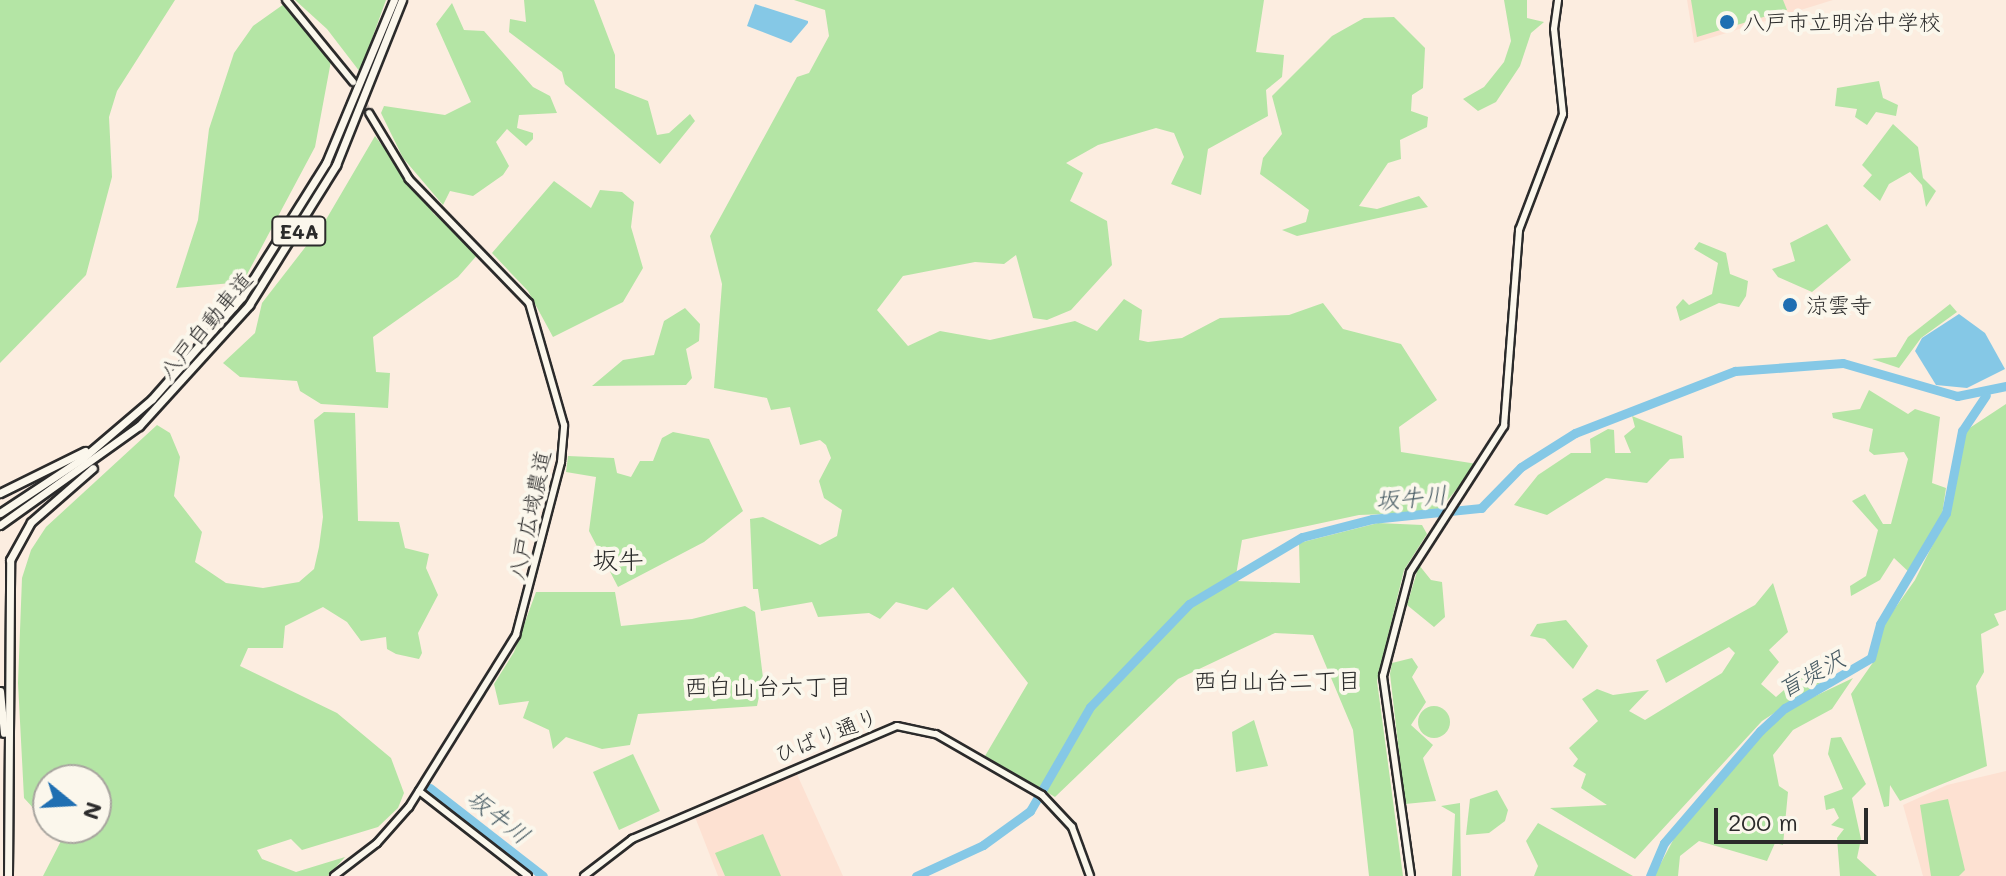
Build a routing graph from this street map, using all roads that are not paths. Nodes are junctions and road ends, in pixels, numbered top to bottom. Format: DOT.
graph roads {
  1 [pos="286,0"];
  2 [pos="394,0"];
  3 [pos="402,0"];
  4 [pos="1558,0"];
  5 [pos="353,82"];
  6 [pos="369,113"];
  7 [pos="129,419"];
  8 [pos="139,426"];
  9 [pos="0,493"];
  10 [pos="0,513"];
  11 [pos="0,525"];
  12 [pos="0,691"];
  13 [pos="419,791"];
  14 [pos="9,801"];
  15 [pos="8,876"];
  16 [pos="334,876"];
  17 [pos="528,876"];
  18 [pos="584,876"];
  19 [pos="1090,876"];
  20 [pos="1411,876"];
  1 -- 5 [label="street"];
  2 -- 7 [label="highway, 八戸自動車道 / E4A"];
  3 -- 8 [label="highway, 八戸自動車道 / E4A"];
  4 -- 20 [label="street"];
  6 -- 13 [label="street, 八戸広域農道"];
  7 -- 9 [label="highway"];
  7 -- 10 [label="highway, 八戸自動車道 / E4A"];
  8 -- 11 [label="highway, 八戸自動車道 / E4A"];
  8 -- 14 [label="highway"];
  12 -- 14 [label="highway"];
  13 -- 16 [label="street, 八戸広域農道"];
  13 -- 17 [label="street"];
  14 -- 15 [label="highway"];
  18 -- 19 [label="street, ひばり通り"];
}
